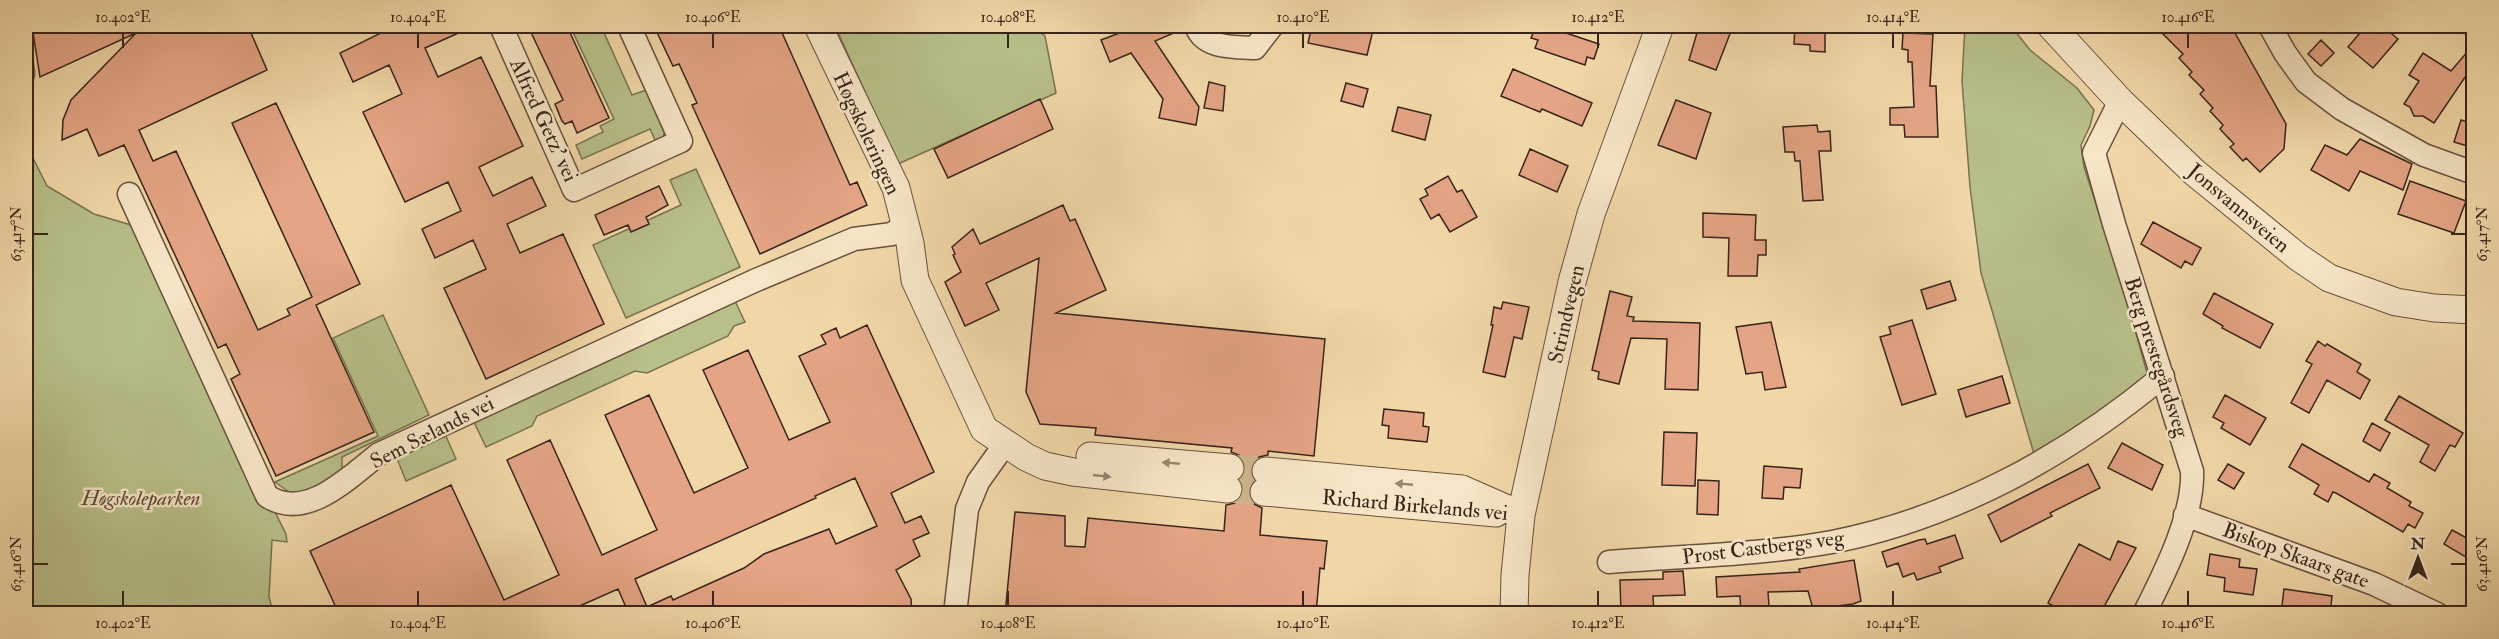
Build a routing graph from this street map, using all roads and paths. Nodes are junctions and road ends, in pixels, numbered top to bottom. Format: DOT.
graph roads {
  1 [pos="501,26"];
  2 [pos="629,26"];
  3 [pos="818,26"];
  4 [pos="1196,26"];
  5 [pos="1272,26"];
  6 [pos="1660,26"];
  7 [pos="2051,26"];
  8 [pos="2270,26"];
  9 [pos="2120,101"];
  10 [pos="2474,173"];
  11 [pos="129,194"];
  12 [pos="908,234"];
  13 [pos="2474,310"];
  14 [pos="2163,376"];
  15 [pos="1015,450"];
  16 [pos="1229,478"];
  17 [pos="1521,515"];
  18 [pos="2185,515"];
  19 [pos="1609,562"];
  20 [pos="955,614"];
  21 [pos="1514,614"];
  22 [pos="2144,614"];
  23 [pos="2437,614"];
  1 -- 2 [label="street, Alfred Getz' vei"];
  3 -- 12 [label="street, Høgskoleringen"];
  4 -- 5 [label="street"];
  6 -- 17 [label="street, Strindvegen"];
  7 -- 9 [label="street, Jonsvannsveien"];
  8 -- 10 [label="street"];
  9 -- 13 [label="street, Jonsvannsveien"];
  9 -- 14 [label="street, Berg prestegårdsveg"];
  11 -- 12 [label="street, Sem Sælands vei"];
  12 -- 15 [label="street, Høgskoleringen"];
  14 -- 18 [label="street, Berg prestegårdsveg"];
  14 -- 19 [label="street, Prost Castbergs veg"];
  15 -- 16 [label="street"];
  15 -- 20 [label="street"];
  17 -- 17 [label="street, Richard Birkelands vei, one-way"];
  17 -- 21 [label="street, Strindvegen"];
  18 -- 22 [label="street, Berg prestegårdsveg"];
  18 -- 23 [label="street, Biskop Skaars gate"];
}
